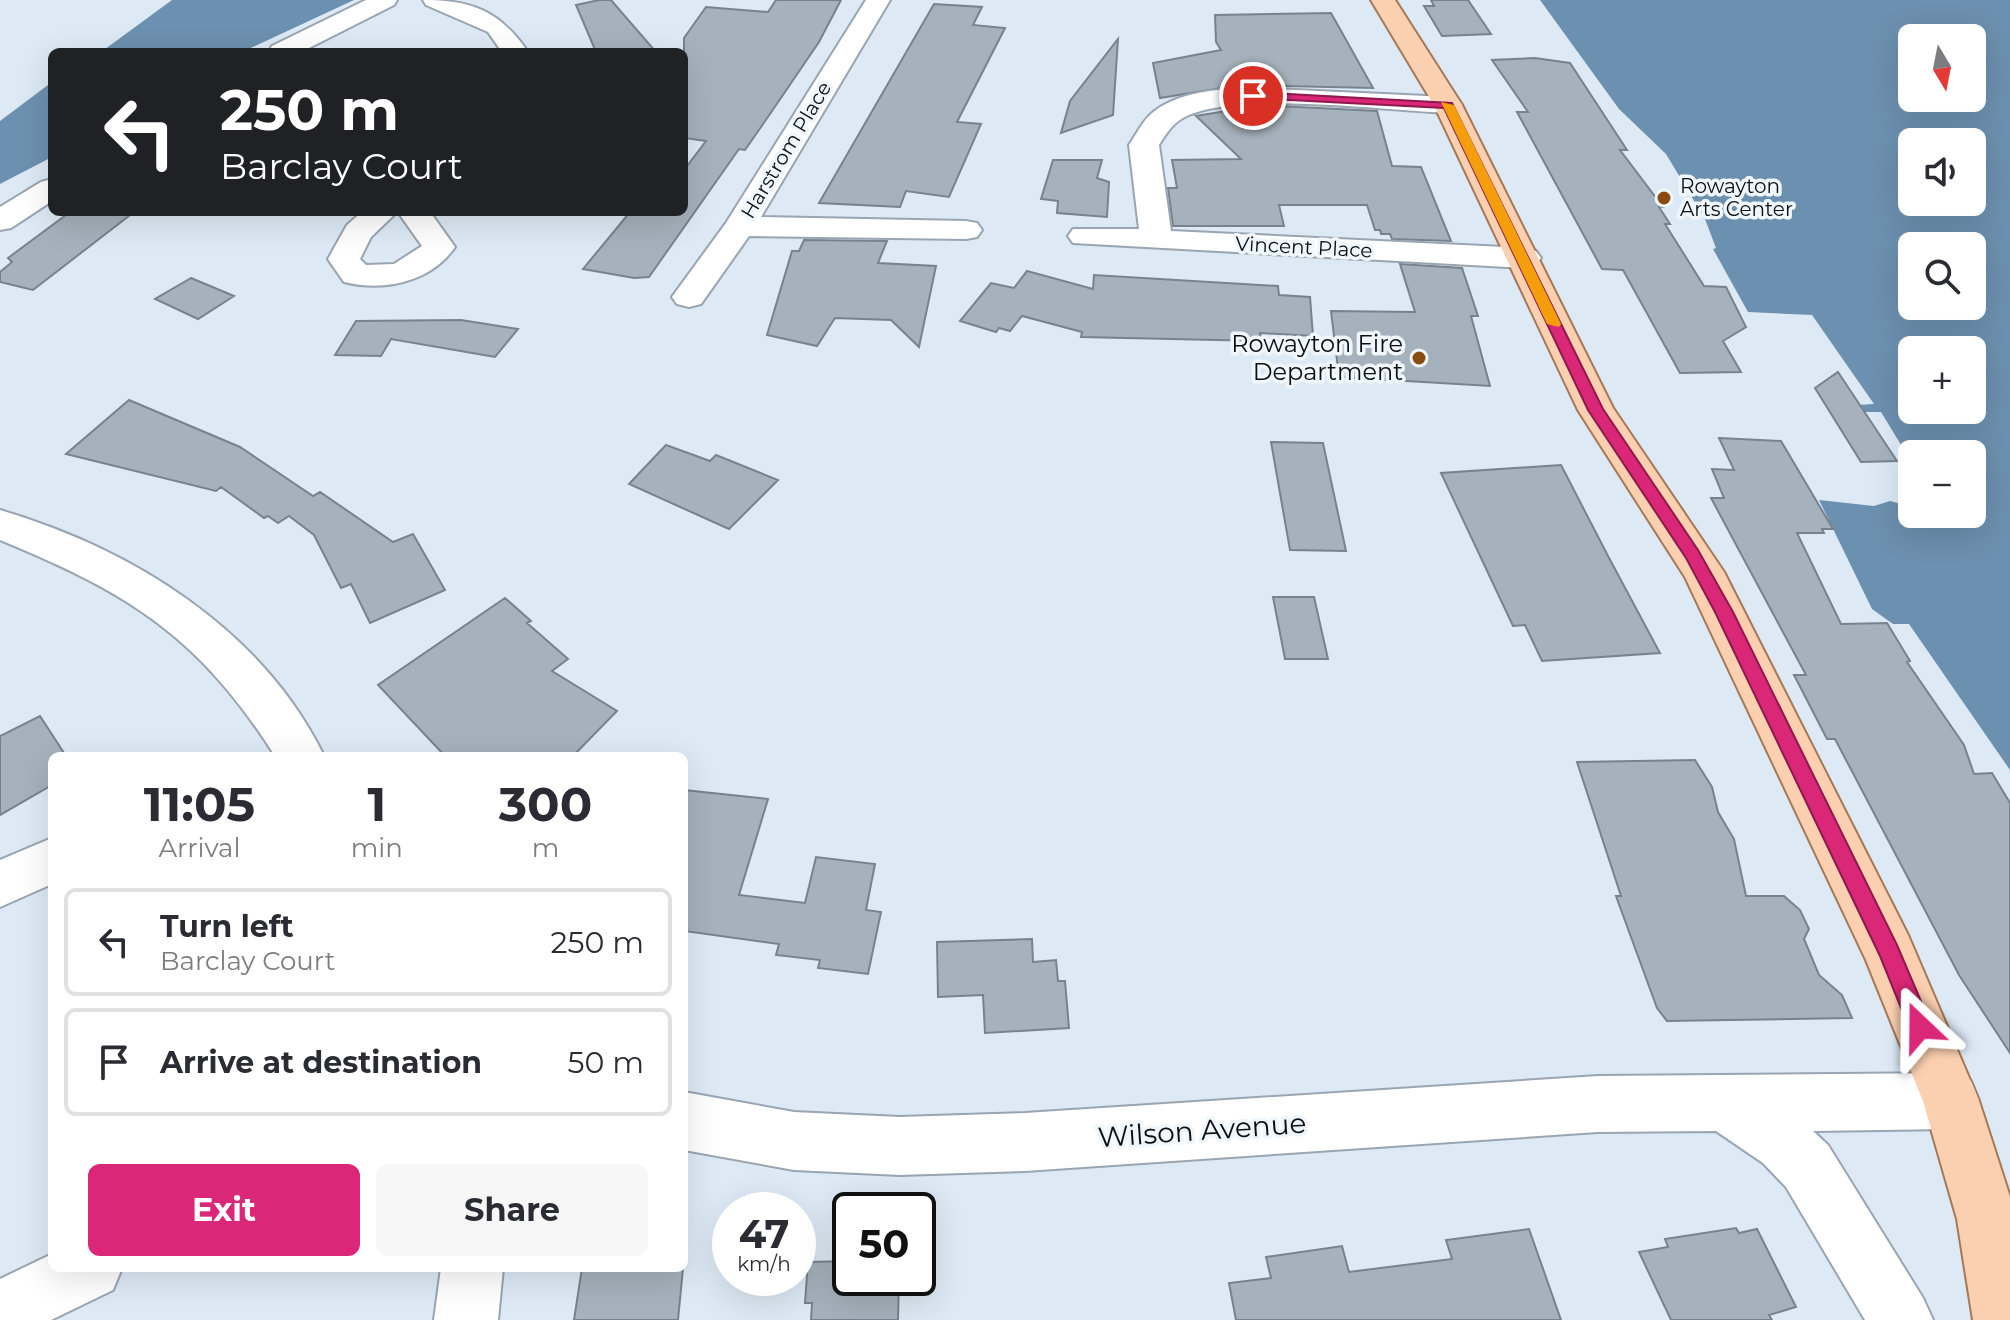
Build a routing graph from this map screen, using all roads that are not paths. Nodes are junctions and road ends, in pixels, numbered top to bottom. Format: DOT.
graph roads {
  1 [pos="385,0"];
  2 [pos="435,0"];
  3 [pos="878,0"];
  4 [pos="1383,0"];
  5 [pos="289,48"];
  6 [pos="512,48"];
  7 [pos="1448,105"];
  8 [pos="48,191"];
  9 [pos="376,216"];
  10 [pos="417,216"];
  11 [pos="0,221"];
  12 [pos="740,226"];
  13 [pos="966,230"];
  14 [pos="1084,236"];
  15 [pos="1156,240"];
  16 [pos="1525,258"];
  17 [pos="689,297"];
  18 [pos="0,524"];
  19 [pos="298,752"];
  20 [pos="48,862"];
  21 [pos="0,884"];
  22 [pos="1951,1101"];
  23 [pos="1722,1102"];
  24 [pos="688,1122"];
  25 [pos="83,1272"];
  26 [pos="472,1272"];
  27 [pos="0,1312"];
  28 [pos="466,1320"];
  29 [pos="1901,1320"];
  30 [pos="2005,1320"];
  1 -- 5 [label="street"];
  2 -- 6 [label="street"];
  3 -- 12 [label="street, Harstrom Place"];
  4 -- 7 [label="main road"];
  7 -- 15 [label="street"];
  7 -- 16 [label="main road"];
  8 -- 11 [label="street"];
  9 -- 10 [label="street"];
  12 -- 13 [label="street"];
  12 -- 17 [label="street, Harstrom Place"];
  14 -- 15 [label="street, Vincent Place"];
  15 -- 16 [label="street, Vincent Place"];
  16 -- 22 [label="main road"];
  18 -- 19 [label="street"];
  20 -- 21 [label="street"];
  22 -- 23 [label="street, Wilson Avenue"];
  22 -- 30 [label="main road"];
  23 -- 24 [label="street, Wilson Avenue"];
  23 -- 29 [label="street"];
  25 -- 27 [label="street"];
  26 -- 28 [label="street"];
}
